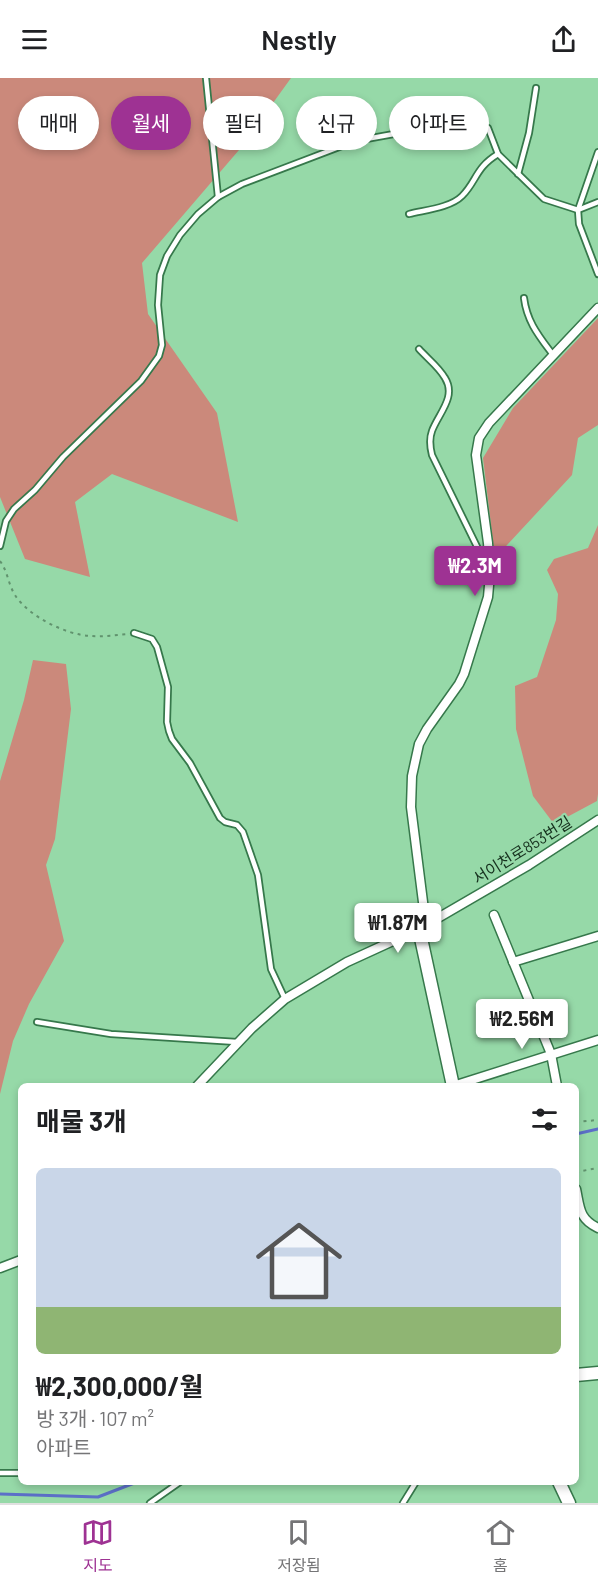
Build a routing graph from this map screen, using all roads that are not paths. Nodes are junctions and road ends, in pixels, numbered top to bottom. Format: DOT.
graph roads {
  1 [pos="206,78"];
  2 [pos="536,88"];
  3 [pos="598,152"];
  4 [pos="498,154"];
  5 [pos="518,174"];
  6 [pos="218,197"];
  7 [pos="598,202"];
  8 [pos="578,210"];
  9 [pos="408,214"];
  10 [pos="598,274"];
  11 [pos="524,298"];
  12 [pos="598,308"];
  13 [pos="419,349"];
  14 [pos="553,355"];
  15 [pos="0,546"];
  16 [pos="490,574"];
  17 [pos="134,633"];
  18 [pos="598,820"];
  19 [pos="494,915"];
  20 [pos="419,929"];
  21 [pos="598,936"];
  22 [pos="513,962"];
  23 [pos="285,999"];
  24 [pos="37,1022"];
  25 [pos="598,1040"];
  26 [pos="237,1042"];
  27 [pos="551,1054"];
  28 [pos="200,1083"];
  29 [pos="452,1083"];
  30 [pos="462,1083"];
  31 [pos="556,1083"];
  32 [pos="579,1204"];
  33 [pos="598,1228"];
  34 [pos="18,1261"];
  35 [pos="0,1268"];
  36 [pos="598,1373"];
  37 [pos="579,1375"];
  38 [pos="0,1473"];
  39 [pos="18,1473"];
  40 [pos="176,1485"];
  41 [pos="414,1485"];
  42 [pos="560,1485"];
  43 [pos="150,1503"];
  44 [pos="403,1503"];
  45 [pos="569,1503"];
  1 -- 6 [label="lane"];
  2 -- 5 [label="lane"];
  3 -- 8 [label="lane"];
  4 -- 5 [label="lane"];
  4 -- 6 [label="lane"];
  4 -- 9 [label="lane"];
  5 -- 8 [label="lane"];
  6 -- 15 [label="lane"];
  7 -- 8 [label="lane"];
  8 -- 10 [label="lane"];
  11 -- 14 [label="lane"];
  12 -- 14 [label="street"];
  13 -- 16 [label="lane"];
  14 -- 16 [label="street"];
  16 -- 20 [label="street"];
  17 -- 23 [label="lane"];
  18 -- 20 [label="street, 서이천로853번길"];
  19 -- 22 [label="street"];
  20 -- 23 [label="street, 서이천로853번길"];
  20 -- 29 [label="street"];
  21 -- 22 [label="street"];
  22 -- 27 [label="street"];
  23 -- 26 [label="street, 서이천로853번길"];
  24 -- 26 [label="lane"];
  25 -- 27 [label="street"];
  26 -- 28 [label="street, 서이천로853번길"];
  27 -- 30 [label="street"];
  27 -- 31 [label="street"];
  32 -- 33 [label="street"];
  34 -- 35 [label="street"];
  36 -- 37 [label="street"];
  38 -- 39 [label="lane"];
  40 -- 43 [label="lane"];
  41 -- 44 [label="lane"];
  42 -- 45 [label="street"];
}
